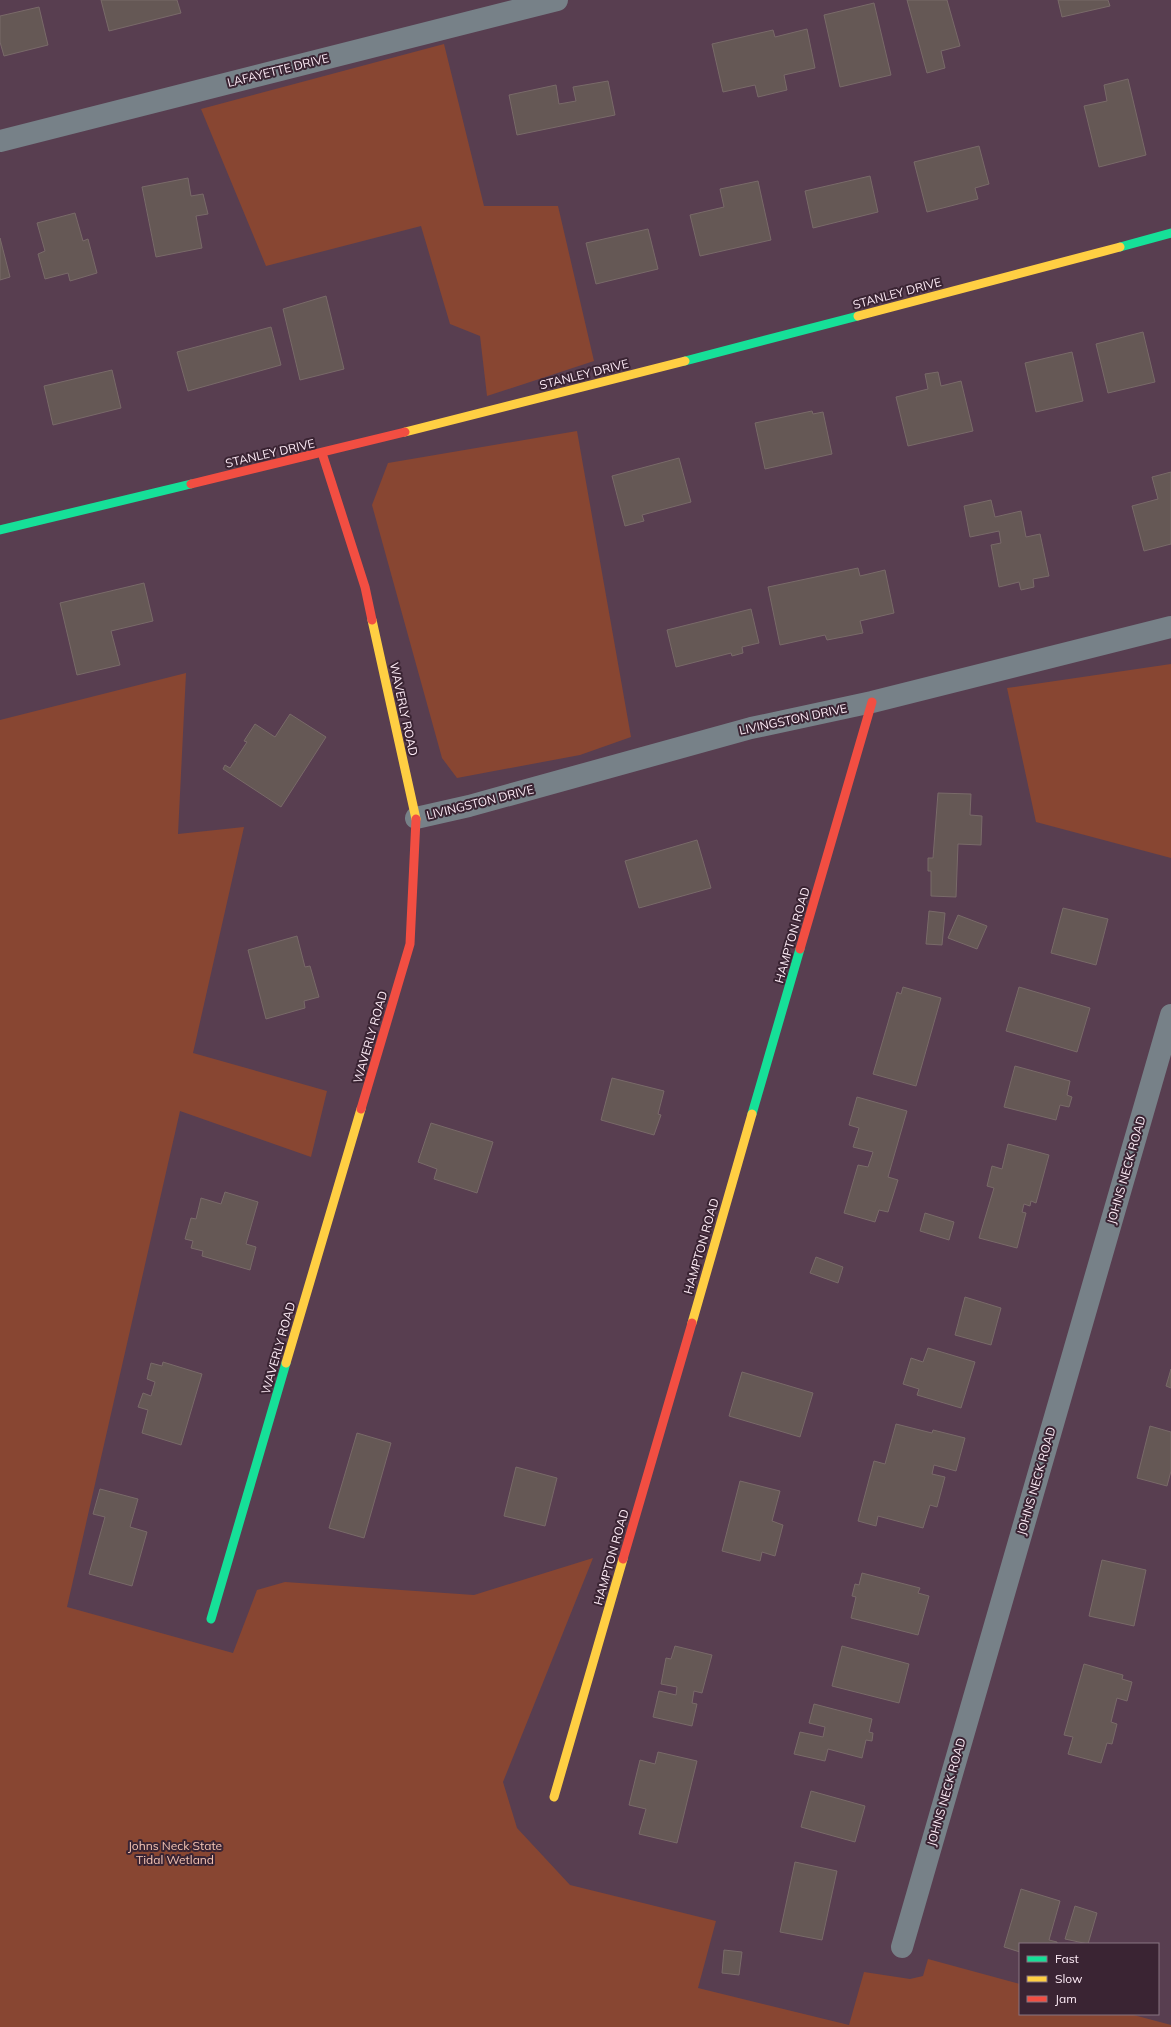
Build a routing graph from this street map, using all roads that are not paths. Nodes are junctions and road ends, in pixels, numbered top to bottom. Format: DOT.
graph roads {
  1 [pos="557,0"];
  2 [pos="0,141"];
  3 [pos="1171,233"];
  4 [pos="322,453"];
  5 [pos="0,530"];
  6 [pos="1171,627"];
  7 [pos="872,702"];
  8 [pos="416,818"];
  9 [pos="1171,1015"];
  10 [pos="210,1619"];
  11 [pos="554,1797"];
  12 [pos="902,1947"];
  1 -- 2 [label="street, LAFAYETTE DRIVE"];
  3 -- 4 [label="street, STANLEY DRIVE"];
  4 -- 5 [label="street, STANLEY DRIVE"];
  4 -- 8 [label="street, WAVERLY ROAD"];
  6 -- 7 [label="street, LIVINGSTON DRIVE"];
  7 -- 8 [label="street, LIVINGSTON DRIVE"];
  7 -- 11 [label="street, HAMPTON ROAD"];
  8 -- 10 [label="street, WAVERLY ROAD"];
  9 -- 12 [label="street, JOHNS NECK ROAD"];
}
